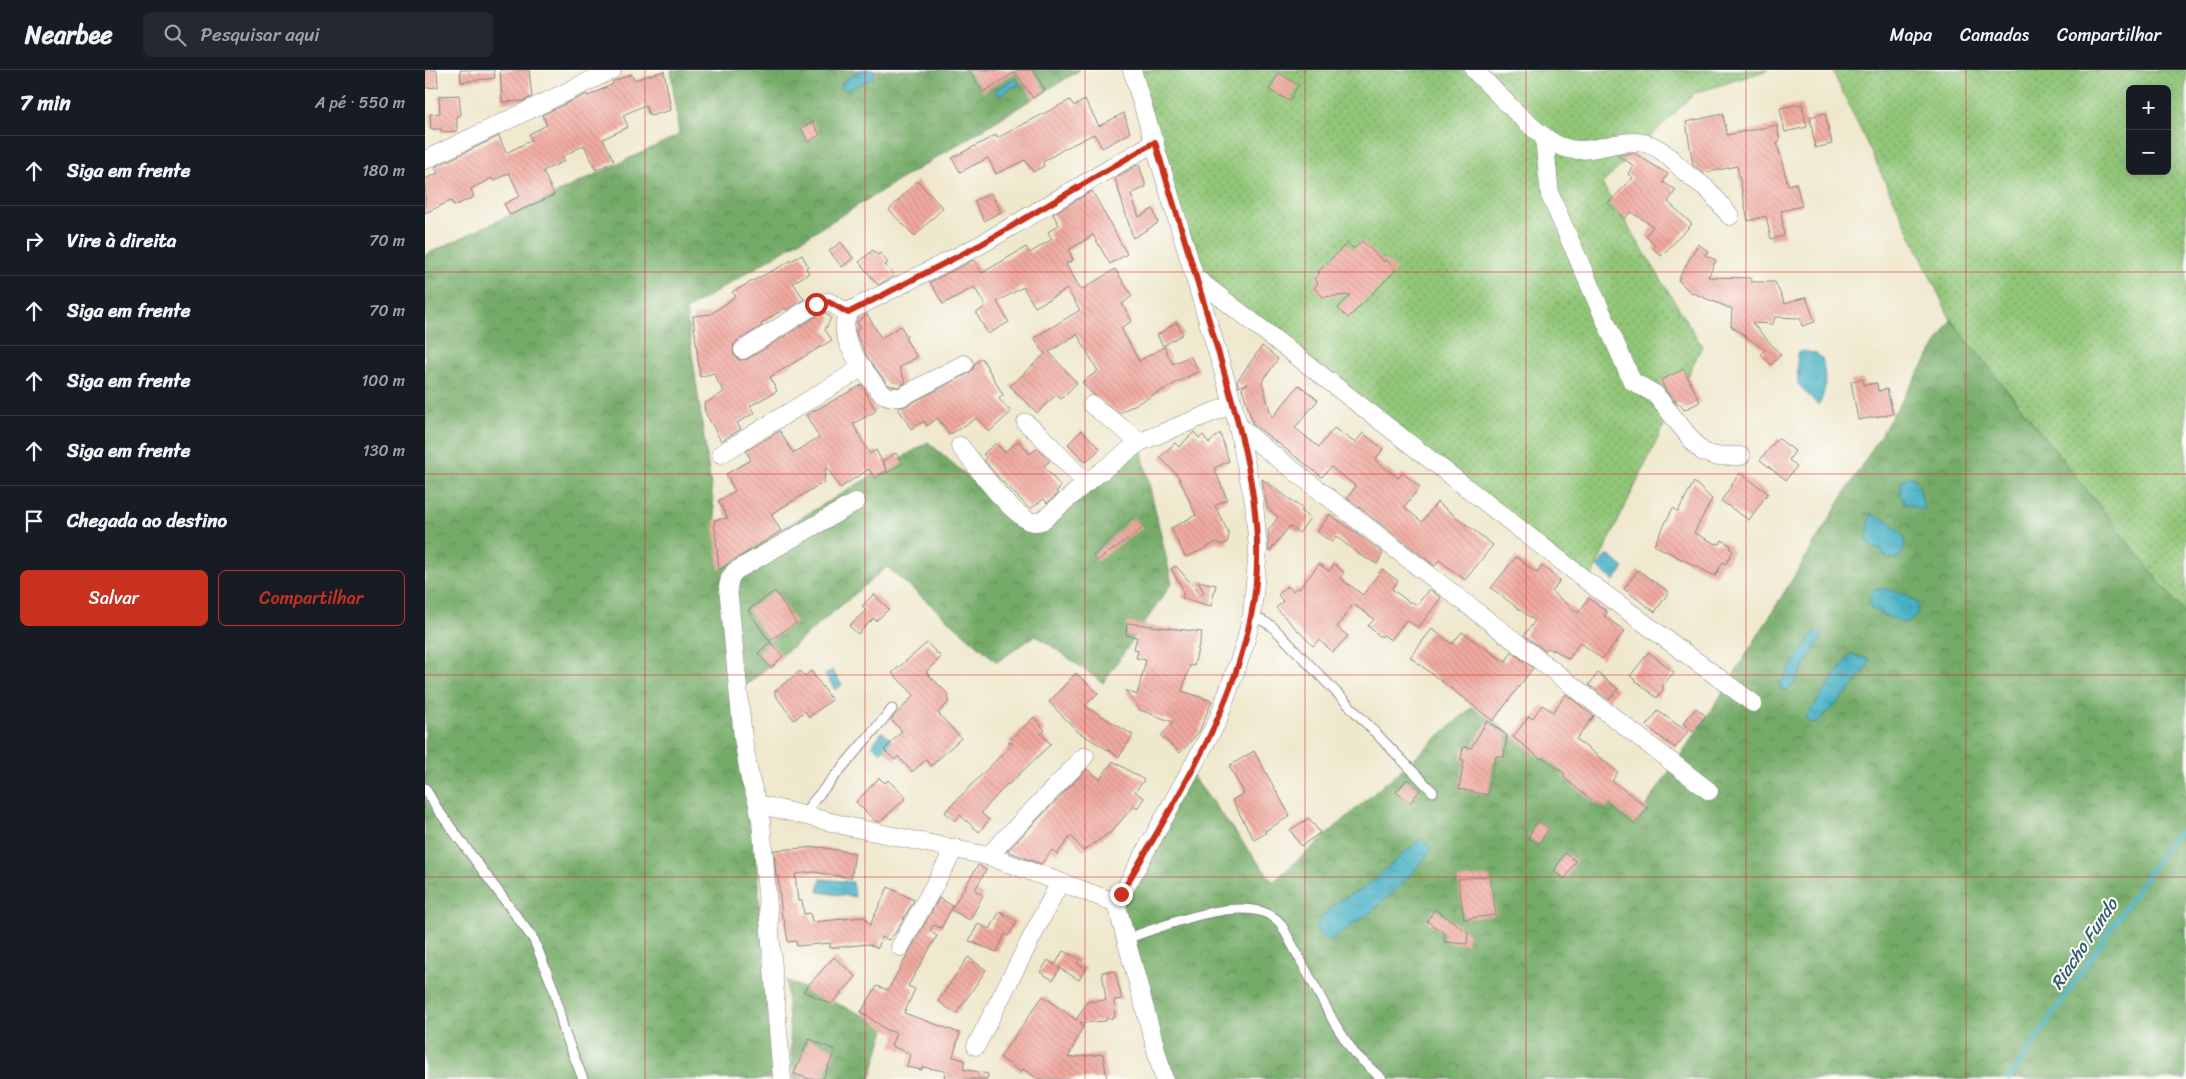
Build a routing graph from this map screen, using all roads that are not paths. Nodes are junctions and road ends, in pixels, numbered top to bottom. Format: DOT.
graph roads {
  1 [pos="612,70"];
  2 [pos="1132,70"];
  3 [pos="1474,70"];
  4 [pos="1543,137"];
  5 [pos="1155,142"];
  6 [pos="425,160"];
  7 [pos="1730,216"];
  8 [pos="1197,279"];
  9 [pos="848,313"];
  10 [pos="743,350"];
  11 [pos="964,364"];
  12 [pos="863,367"];
  13 [pos="1233,404"];
  14 [pos="1092,405"];
  15 [pos="1026,423"];
  16 [pos="1239,426"];
  17 [pos="1140,442"];
  18 [pos="960,446"];
  19 [pos="721,454"];
  20 [pos="1741,456"];
  21 [pos="1086,483"];
  22 [pos="856,502"];
  23 [pos="1252,615"];
  24 [pos="1753,703"];
  25 [pos="892,709"];
  26 [pos="1085,756"];
  27 [pos="425,788"];
  28 [pos="1709,791"];
  29 [pos="1433,792"];
  30 [pos="759,804"];
  31 [pos="805,816"];
  32 [pos="955,848"];
  33 [pos="988,856"];
  34 [pos="1061,882"];
  35 [pos="1117,903"];
  36 [pos="1126,939"];
  37 [pos="900,948"];
  38 [pos="976,1046"];
  39 [pos="583,1079"];
  40 [pos="782,1079"];
  41 [pos="1164,1079"];
  42 [pos="1382,1079"];
  1 -- 6 [label="street"];
  2 -- 5 [label="street"];
  3 -- 4 [label="street"];
  4 -- 7 [label="street"];
  4 -- 20 [label="street"];
  5 -- 8 [label="street"];
  5 -- 9 [label="street"];
  8 -- 13 [label="street"];
  8 -- 24 [label="street"];
  9 -- 10 [label="street"];
  9 -- 12 [label="street"];
  11 -- 12 [label="street"];
  12 -- 19 [label="street"];
  13 -- 16 [label="street"];
  13 -- 17 [label="street"];
  14 -- 17 [label="street"];
  15 -- 21 [label="street"];
  16 -- 23 [label="street"];
  16 -- 28 [label="street"];
  17 -- 21 [label="street"];
  18 -- 21 [label="street"];
  22 -- 30 [label="street"];
  23 -- 29 [label="lane"];
  23 -- 35 [label="street"];
  25 -- 31 [label="lane"];
  26 -- 33 [label="street"];
  27 -- 39 [label="lane"];
  30 -- 31 [label="street"];
  30 -- 40 [label="street"];
  31 -- 32 [label="street"];
  32 -- 33 [label="street"];
  32 -- 37 [label="street"];
  33 -- 34 [label="street"];
  34 -- 35 [label="street"];
  34 -- 38 [label="street"];
  35 -- 36 [label="street"];
  36 -- 41 [label="street"];
  36 -- 42 [label="lane"];
}
